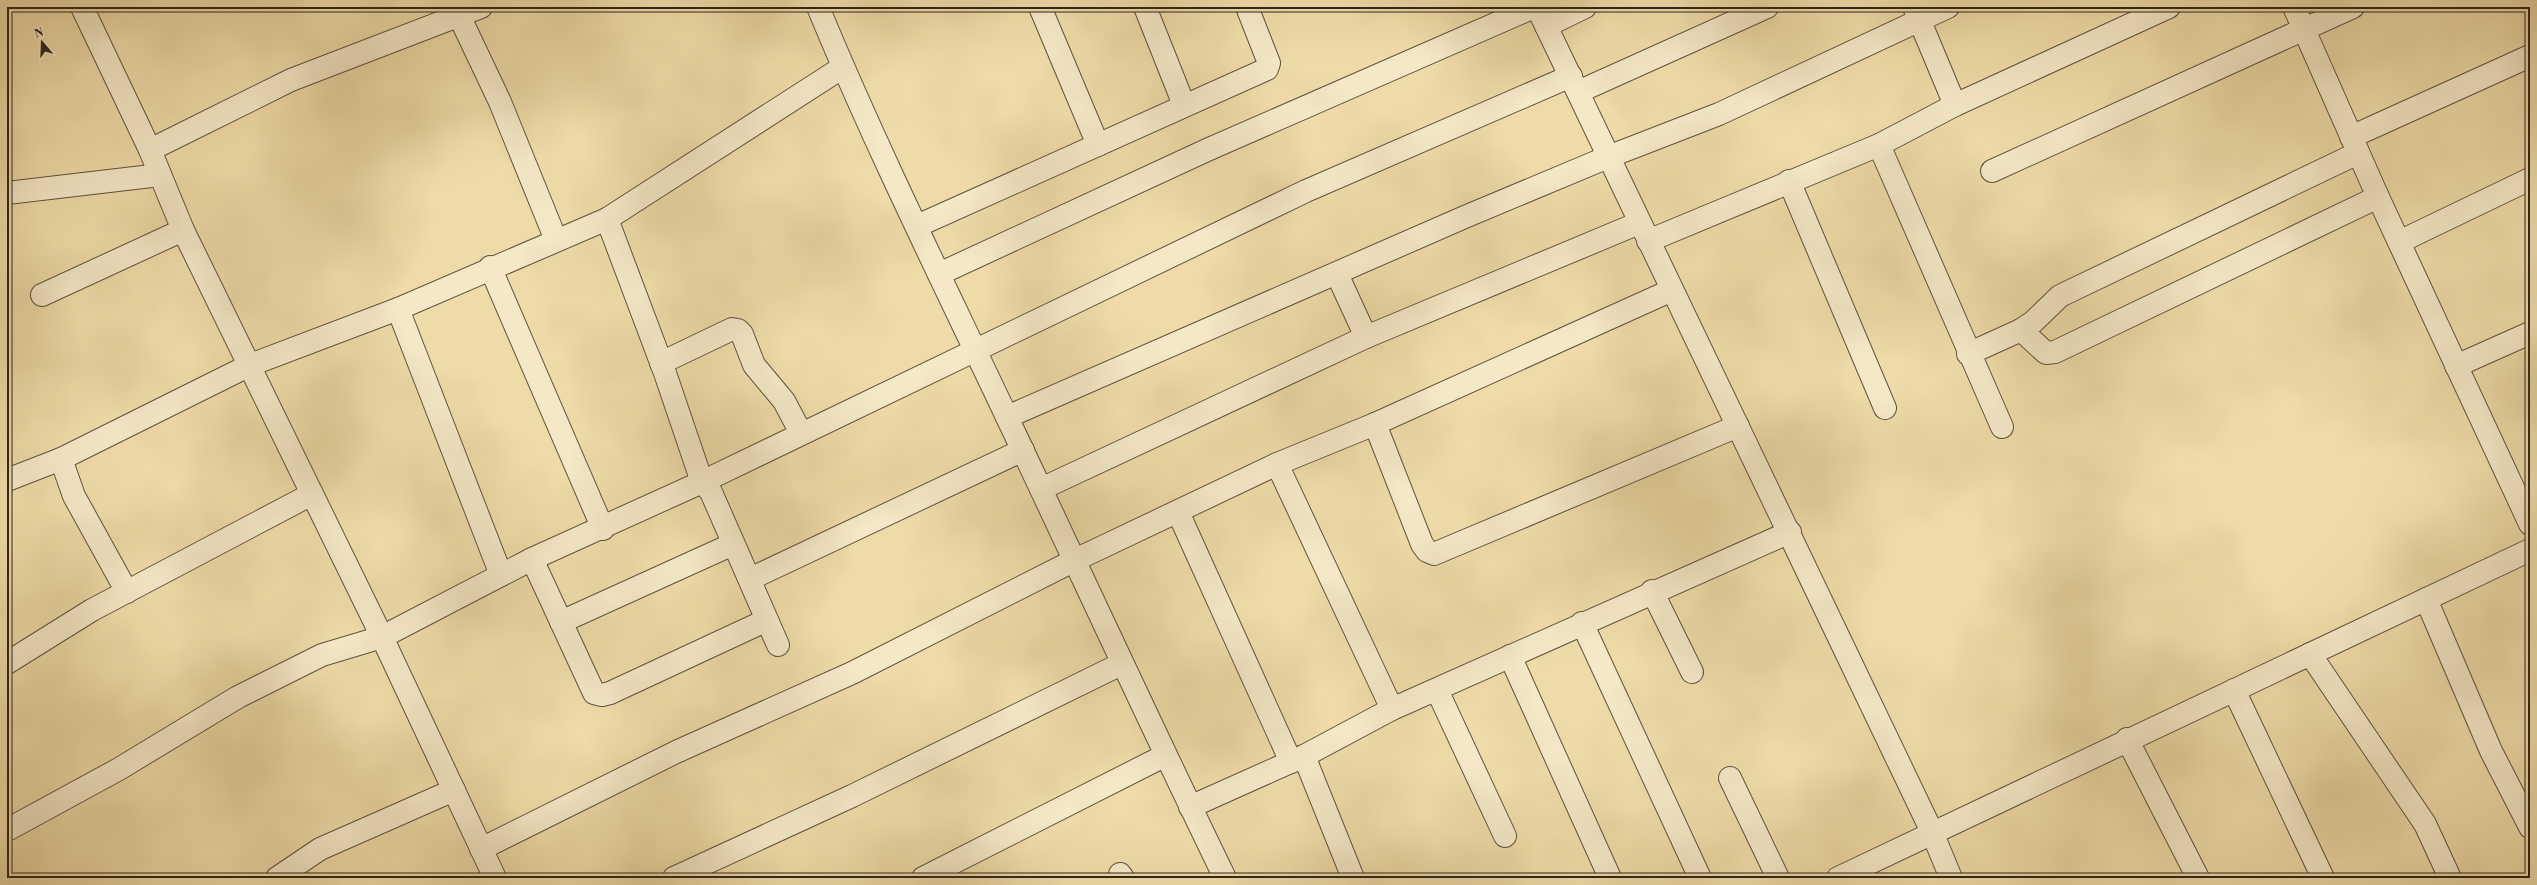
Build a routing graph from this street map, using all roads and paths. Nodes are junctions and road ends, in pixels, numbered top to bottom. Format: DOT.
graph roads {
  1 [pos="82,7"];
  2 [pos="481,7"];
  3 [pos="818,7"];
  4 [pos="1040,7"];
  5 [pos="1145,7"];
  6 [pos="1247,7"];
  7 [pos="1585,7"];
  8 [pos="1767,7"];
  9 [pos="1948,7"];
  10 [pos="2169,7"];
  11 [pos="2294,7"];
  12 [pos="2353,7"];
  13 [pos="457,12"];
  14 [pos="1539,13"];
  15 [pos="1917,13"];
  16 [pos="2302,28"];
  17 [pos="2530,56"];
  18 [pos="843,68"];
  19 [pos="1574,84"];
  20 [pos="1184,104"];
  21 [pos="1955,105"];
  22 [pos="1098,144"];
  23 [pos="1879,145"];
  24 [pos="2355,145"];
  25 [pos="150,150"];
  26 [pos="1608,157"];
  27 [pos="1992,171"];
  28 [pos="160,175"];
  29 [pos="2530,178"];
  30 [pos="1789,181"];
  31 [pos="7,193"];
  32 [pos="2378,197"];
  33 [pos="607,219"];
  34 [pos="917,226"];
  35 [pos="183,230"];
  36 [pos="1644,232"];
  37 [pos="556,240"];
  38 [pos="2399,242"];
  39 [pos="490,267"];
  40 [pos="939,274"];
  41 [pos="1337,274"];
  42 [pos="1672,290"];
  43 [pos="42,295"];
  44 [pos="398,309"];
  45 [pos="2021,330"];
  46 [pos="2530,333"];
  47 [pos="1366,337"];
  48 [pos="976,351"];
  49 [pos="1968,354"];
  50 [pos="661,363"];
  51 [pos="250,365"];
  52 [pos="2456,366"];
  53 [pos="1885,408"];
  54 [pos="1007,417"];
  55 [pos="1375,424"];
  56 [pos="1738,426"];
  57 [pos="2002,427"];
  58 [pos="801,433"];
  59 [pos="1023,450"];
  60 [pos="61,459"];
  61 [pos="1277,464"];
  62 [pos="7,480"];
  63 [pos="702,482"];
  64 [pos="1041,489"];
  65 [pos="310,495"];
  66 [pos="1178,512"];
  67 [pos="2530,524"];
  68 [pos="603,529"];
  69 [pos="1790,532"];
  70 [pos="733,544"];
  71 [pos="2530,550"];
  72 [pos="532,559"];
  73 [pos="1073,561"];
  74 [pos="501,576"];
  75 [pos="750,579"];
  76 [pos="1652,591"];
  77 [pos="127,592"];
  78 [pos="2426,599"];
  79 [pos="767,620"];
  80 [pos="561,622"];
  81 [pos="1582,623"];
  82 [pos="382,637"];
  83 [pos="778,645"];
  84 [pos="2310,654"];
  85 [pos="1510,656"];
  86 [pos="7,663"];
  87 [pos="1121,664"];
  88 [pos="1692,672"];
  89 [pos="1437,690"];
  90 [pos="2234,690"];
  91 [pos="1392,709"];
  92 [pos="2127,739"];
  93 [pos="1164,756"];
  94 [pos="1297,759"];
  95 [pos="1730,778"];
  96 [pos="454,790"];
  97 [pos="1190,807"];
  98 [pos="2530,827"];
  99 [pos="7,830"];
  100 [pos="1932,832"];
  101 [pos="1505,836"];
  102 [pos="481,850"];
  103 [pos="277,878"];
  104 [pos="495,878"];
  105 [pos="674,878"];
  106 [pos="923,878"];
  107 [pos="1225,878"];
  108 [pos="1353,878"];
  109 [pos="1610,878"];
  110 [pos="1700,878"];
  111 [pos="1778,878"];
  112 [pos="1838,878"];
  113 [pos="1951,878"];
  114 [pos="2198,878"];
  115 [pos="2323,878"];
  116 [pos="2450,878"];
  1 -- 25 [label="street"];
  2 -- 13 [label="street"];
  3 -- 18 [label="street"];
  4 -- 22 [label="street"];
  5 -- 20 [label="street"];
  6 -- 20 [label="street"];
  7 -- 14 [label="street"];
  8 -- 19 [label="street"];
  9 -- 15 [label="street"];
  10 -- 21 [label="street"];
  11 -- 16 [label="street"];
  12 -- 16 [label="street"];
  13 -- 25 [label="street"];
  13 -- 37 [label="street"];
  14 -- 19 [label="street"];
  14 -- 40 [label="street"];
  15 -- 21 [label="street"];
  15 -- 26 [label="street"];
  16 -- 24 [label="street"];
  16 -- 27 [label="street"];
  17 -- 24 [label="street"];
  18 -- 33 [label="street"];
  18 -- 34 [label="street"];
  19 -- 26 [label="street"];
  19 -- 48 [label="street"];
  20 -- 22 [label="street"];
  21 -- 23 [label="street"];
  22 -- 34 [label="street"];
  23 -- 30 [label="street"];
  23 -- 49 [label="street"];
  24 -- 32 [label="street"];
  24 -- 45 [label="street"];
  25 -- 28 [label="street"];
  26 -- 36 [label="street"];
  26 -- 41 [label="street"];
  28 -- 31 [label="street"];
  28 -- 35 [label="street"];
  29 -- 38 [label="street"];
  30 -- 36 [label="street"];
  30 -- 53 [label="street"];
  32 -- 38 [label="street"];
  32 -- 45 [label="street"];
  33 -- 37 [label="street"];
  33 -- 50 [label="street"];
  34 -- 40 [label="street"];
  35 -- 43 [label="street"];
  35 -- 51 [label="street"];
  36 -- 42 [label="street"];
  36 -- 47 [label="street"];
  37 -- 39 [label="street"];
  38 -- 52 [label="street"];
  39 -- 44 [label="street"];
  39 -- 68 [label="street"];
  40 -- 48 [label="street"];
  41 -- 47 [label="street"];
  41 -- 54 [label="street"];
  42 -- 55 [label="street"];
  42 -- 56 [label="street"];
  44 -- 51 [label="street"];
  44 -- 74 [label="street"];
  45 -- 49 [label="street"];
  46 -- 52 [label="street"];
  47 -- 64 [label="street"];
  48 -- 54 [label="street"];
  48 -- 58 [label="street"];
  49 -- 57 [label="street"];
  50 -- 58 [label="street"];
  50 -- 63 [label="street"];
  51 -- 60 [label="street"];
  51 -- 65 [label="street"];
  52 -- 67 [label="street"];
  54 -- 59 [label="street"];
  55 -- 56 [label="street"];
  55 -- 61 [label="street"];
  56 -- 69 [label="street"];
  58 -- 63 [label="street"];
  59 -- 64 [label="street"];
  59 -- 75 [label="street"];
  60 -- 62 [label="street"];
  60 -- 77 [label="street"];
  61 -- 66 [label="street"];
  61 -- 91 [label="street"];
  63 -- 68 [label="street"];
  63 -- 70 [label="street"];
  64 -- 73 [label="street"];
  65 -- 77 [label="street"];
  65 -- 82 [label="street"];
  66 -- 73 [label="street"];
  66 -- 94 [label="street"];
  68 -- 72 [label="street"];
  69 -- 76 [label="street"];
  69 -- 100 [label="street"];
  70 -- 75 [label="street"];
  70 -- 80 [label="street"];
  71 -- 78 [label="street"];
  72 -- 74 [label="street"];
  72 -- 80 [label="street"];
  73 -- 87 [label="street"];
  73 -- 102 [label="street"];
  74 -- 82 [label="street"];
  75 -- 79 [label="street"];
  76 -- 81 [label="street"];
  76 -- 88 [label="street"];
  77 -- 86 [label="street"];
  78 -- 84 [label="street"];
  78 -- 98 [label="street"];
  79 -- 80 [label="street"];
  79 -- 83 [label="street"];
  81 -- 85 [label="street"];
  81 -- 110 [label="street"];
  82 -- 96 [label="street"];
  82 -- 99 [label="street"];
  84 -- 90 [label="street"];
  84 -- 116 [label="street"];
  85 -- 89 [label="street"];
  85 -- 109 [label="street"];
  87 -- 93 [label="street"];
  87 -- 105 [label="street"];
  89 -- 91 [label="street"];
  89 -- 101 [label="street"];
  90 -- 92 [label="street"];
  90 -- 115 [label="street"];
  91 -- 94 [label="street"];
  92 -- 100 [label="street"];
  92 -- 114 [label="street"];
  93 -- 97 [label="street"];
  93 -- 106 [label="street"];
  94 -- 97 [label="street"];
  94 -- 108 [label="street"];
  95 -- 111 [label="street"];
  96 -- 102 [label="street"];
  96 -- 103 [label="street"];
  97 -- 107 [label="street"];
  100 -- 112 [label="street"];
  100 -- 113 [label="street"];
  102 -- 104 [label="street"];
}
